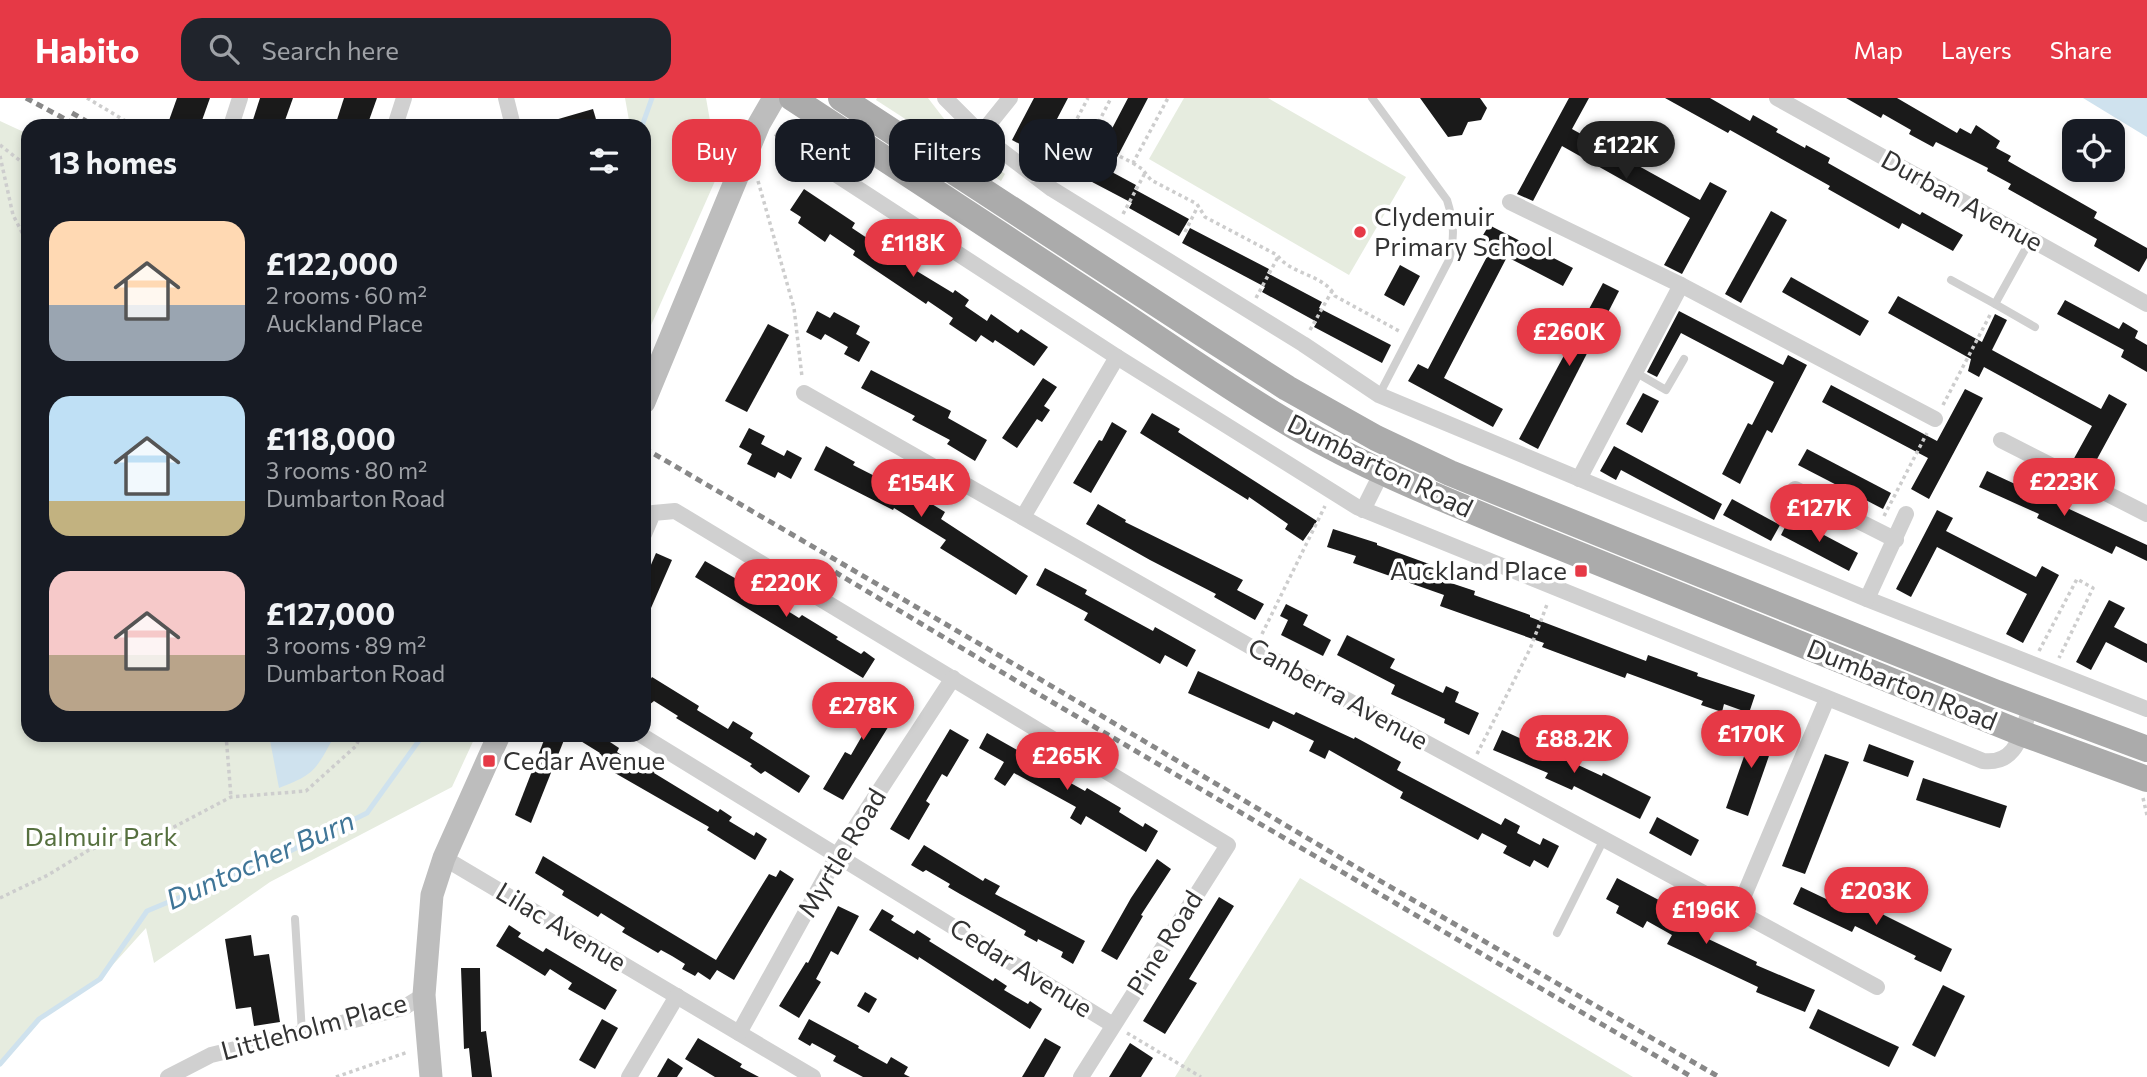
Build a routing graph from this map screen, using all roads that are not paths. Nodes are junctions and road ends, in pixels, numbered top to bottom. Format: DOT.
graph roads {
  1 [pos="240,98"];
  2 [pos="404,98"];
  3 [pos="506,98"];
  4 [pos="774,98"];
  5 [pos="792,98"];
  6 [pos="945,98"];
  7 [pos="1010,98"];
  8 [pos="1372,98"];
  9 [pos="1777,98"];
  10 [pos="855,102"];
  11 [pos="233,119"];
  12 [pos="397,119"];
  13 [pos="511,119"];
  14 [pos="966,119"];
  15 [pos="993,119"];
  16 [pos="1005,153"];
  17 [pos="848,182"];
  18 [pos="1510,202"];
  19 [pos="2031,239"];
  20 [pos="1951,280"];
  21 [pos="1681,285"];
  22 [pos="1996,304"];
  23 [pos="2147,304"];
  24 [pos="2035,327"];
  25 [pos="1117,357"];
  26 [pos="1684,359"];
  27 [pos="1635,372"];
  28 [pos="651,385"];
  29 [pos="804,393"];
  30 [pos="1379,395"];
  31 [pos="1935,419"];
  32 [pos="2000,440"];
  33 [pos="1382,472"];
  34 [pos="1579,479"];
  35 [pos="1795,489"];
  36 [pos="1363,509"];
  37 [pos="1906,514"];
  38 [pos="2147,514"];
  39 [pos="1023,517"];
  40 [pos="651,518"];
  41 [pos="1896,540"];
  42 [pos="1867,599"];
  43 [pos="953,678"];
  44 [pos="1827,699"];
  45 [pos="2031,706"];
  46 [pos="2147,709"];
  47 [pos="2021,733"];
  48 [pos="651,741"];
  49 [pos="496,742"];
  50 [pos="2147,749"];
  51 [pos="2147,779"];
  52 [pos="1604,839"];
  53 [pos="838,854"];
  54 [pos="444,858"];
  55 [pos="1737,912"];
  56 [pos="295,919"];
  57 [pos="1557,933"];
  58 [pos="1877,987"];
  59 [pos="424,995"];
  60 [pos="677,996"];
  61 [pos="1113,1025"];
  62 [pos="302,1033"];
  63 [pos="739,1033"];
  64 [pos="168,1077"];
  65 [pos="431,1077"];
  66 [pos="629,1077"];
  67 [pos="813,1077"];
  68 [pos="1081,1077"];
  1 -- 11 [label="street"];
  2 -- 12 [label="street"];
  3 -- 13 [label="street"];
  4 -- 28 [label="street"];
  5 -- 33 [label="main road, Dumbarton Road"];
  6 -- 14 [label="street"];
  7 -- 15 [label="street"];
  8 -- 30 [label="lane"];
  9 -- 19 [label="street, Durban Avenue"];
  10 -- 45 [label="main road, Dumbarton Road"];
  16 -- 30 [label="street"];
  17 -- 25 [label="street, Dumbarton Road"];
  18 -- 21 [label="street"];
  19 -- 22 [label="lane"];
  19 -- 23 [label="street, Durban Avenue"];
  20 -- 22 [label="lane"];
  21 -- 27 [label="street"];
  21 -- 31 [label="street"];
  22 -- 24 [label="lane"];
  25 -- 36 [label="street, Dumbarton Road"];
  25 -- 39 [label="street"];
  26 -- 27 [label="lane"];
  27 -- 34 [label="street"];
  29 -- 39 [label="street, Canberra Avenue"];
  30 -- 34 [label="street"];
  32 -- 38 [label="street"];
  33 -- 36 [label="street"];
  33 -- 47 [label="main road, Dumbarton Road"];
  34 -- 42 [label="street"];
  35 -- 41 [label="street"];
  36 -- 44 [label="street, Dumbarton Road"];
  37 -- 41 [label="street"];
  39 -- 52 [label="street, Canberra Avenue"];
  40 -- 43 [label="street"];
  41 -- 42 [label="street"];
  42 -- 46 [label="street"];
  43 -- 53 [label="street, Myrtle Road"];
  43 -- 61 [label="street, Pine Road"];
  44 -- 47 [label="street, Dumbarton Road"];
  44 -- 55 [label="street"];
  45 -- 47 [label="street, Dumbarton Road"];
  45 -- 50 [label="main road, Dumbarton Road"];
  47 -- 51 [label="main road, Dumbarton Road"];
  48 -- 53 [label="street, Cedar Avenue"];
  49 -- 54 [label="street"];
  52 -- 55 [label="street, Canberra Avenue"];
  52 -- 57 [label="lane"];
  53 -- 61 [label="street, Cedar Avenue"];
  53 -- 63 [label="street, Myrtle Road"];
  54 -- 59 [label="street"];
  54 -- 60 [label="street, Lilac Avenue"];
  55 -- 58 [label="street, Canberra Avenue"];
  56 -- 62 [label="lane"];
  59 -- 62 [label="street, Littleholm Place"];
  59 -- 65 [label="street"];
  60 -- 63 [label="street, Lilac Avenue"];
  60 -- 66 [label="street"];
  61 -- 68 [label="street, Pine Road"];
  62 -- 64 [label="street, Littleholm Place"];
  63 -- 67 [label="street, Lilac Avenue"];
}
